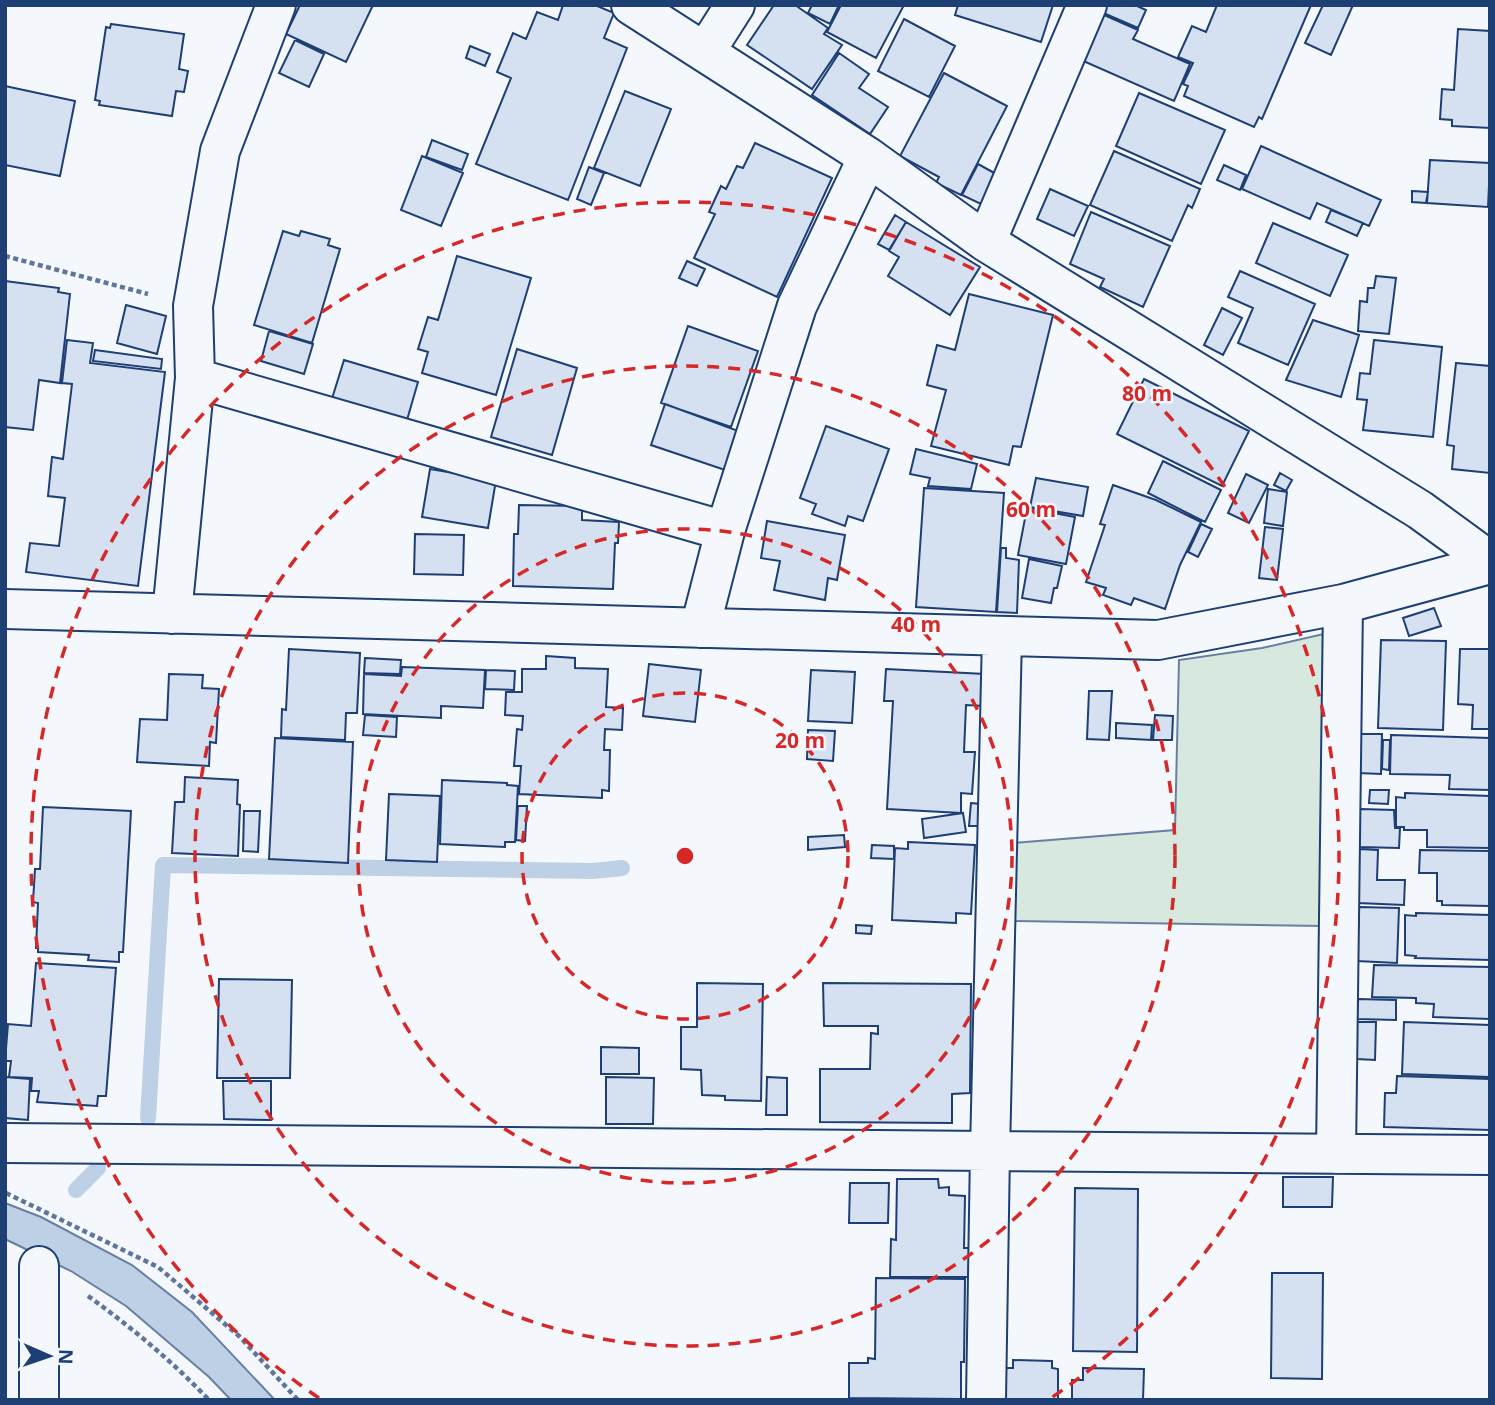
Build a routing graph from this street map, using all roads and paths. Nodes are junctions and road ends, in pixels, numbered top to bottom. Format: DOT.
graph roads {
  1 [pos="276,5"];
  2 [pos="631,5"];
  3 [pos="735,5"];
  4 [pos="1087,5"];
  5 [pos="705,52"];
  6 [pos="869,157"];
  7 [pos="986,242"];
  8 [pos="5,257"];
  9 [pos="193,306"];
  10 [pos="195,378"];
  11 [pos="725,531"];
  12 [pos="1490,562"];
  13 [pos="1343,604"];
  14 [pos="5,609"];
  15 [pos="172,614"];
  16 [pos="700,628"];
  17 [pos="1002,636"];
  18 [pos="5,1143"];
  19 [pos="990,1151"];
  20 [pos="1336,1154"];
  21 [pos="1490,1155"];
  22 [pos="5,1193"];
  23 [pos="39,1266"];
  24 [pos="39,1400"];
  25 [pos="209,1400"];
  26 [pos="298,1400"];
  27 [pos="986,1400"];
  1 -- 9 [label="street"];
  2 -- 5 [label="street"];
  3 -- 5 [label="street"];
  4 -- 7 [label="street"];
  5 -- 6 [label="street"];
  6 -- 7 [label="street"];
  6 -- 11 [label="street"];
  7 -- 12 [label="street"];
  8 -- 9 [label="path"];
  9 -- 10 [label="street"];
  10 -- 11 [label="street"];
  10 -- 15 [label="street"];
  11 -- 16 [label="street"];
  12 -- 13 [label="street"];
  13 -- 17 [label="street"];
  13 -- 20 [label="street"];
  14 -- 15 [label="street"];
  15 -- 16 [label="street"];
  16 -- 17 [label="street"];
  17 -- 19 [label="street"];
  18 -- 19 [label="street"];
  19 -- 20 [label="street"];
  19 -- 27 [label="street"];
  20 -- 21 [label="street"];
  22 -- 26 [label="path"];
  23 -- 24 [label="street"];
  23 -- 25 [label="path"];
}
